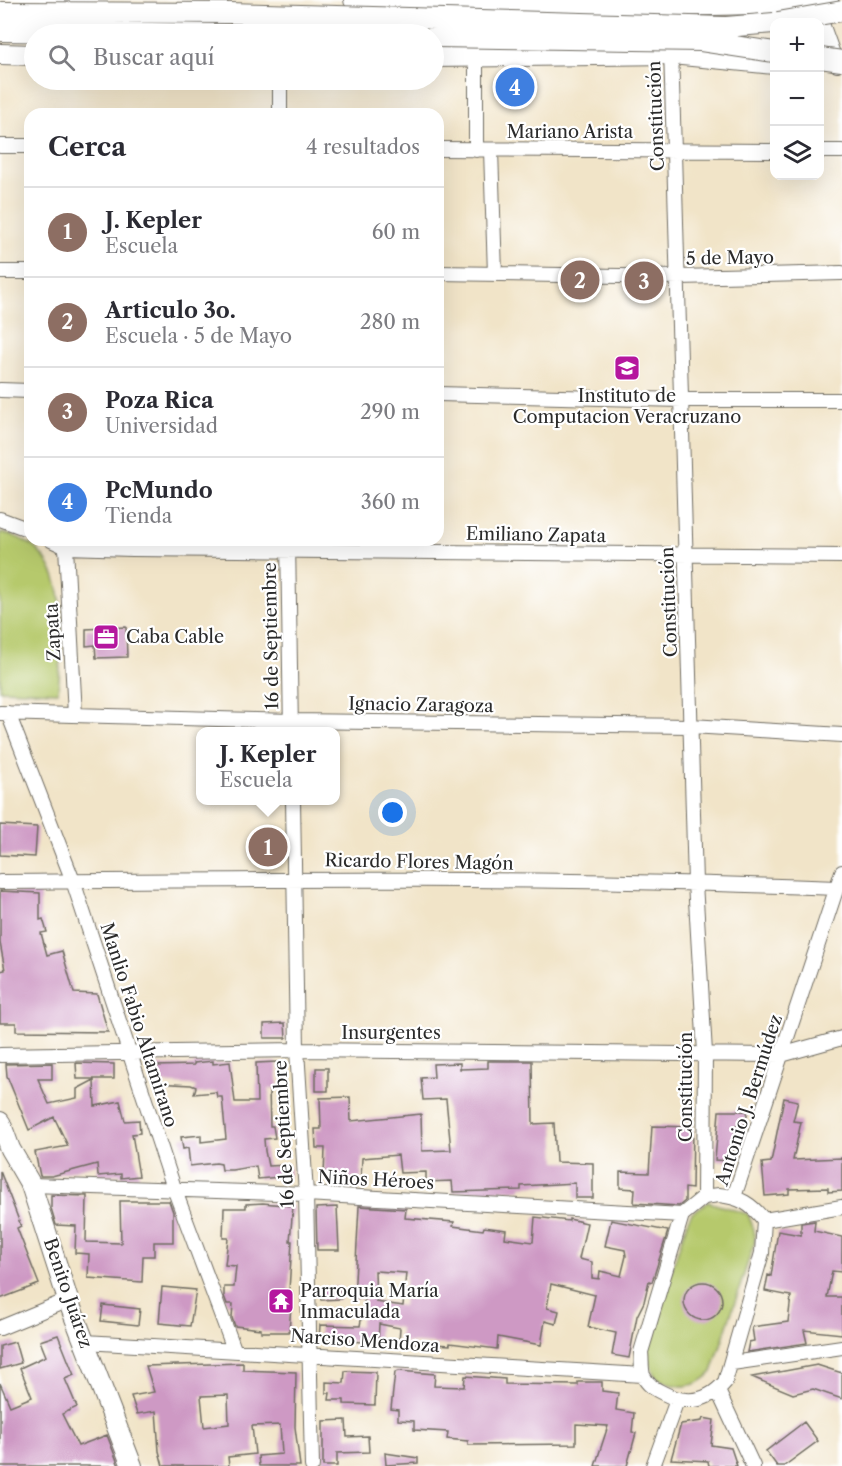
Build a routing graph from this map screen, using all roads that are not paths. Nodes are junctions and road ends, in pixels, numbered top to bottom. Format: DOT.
graph roads {
  1 [pos="55,0"];
  2 [pos="354,0"];
  3 [pos="379,0"];
  4 [pos="818,1"];
  5 [pos="663,3"];
  6 [pos="842,11"];
  7 [pos="0,12"];
  8 [pos="804,18"];
  9 [pos="770,23"];
  10 [pos="54,24"];
  11 [pos="323,24"];
  12 [pos="344,24"];
  13 [pos="0,31"];
  14 [pos="24,31"];
  15 [pos="444,37"];
  16 [pos="770,51"];
  17 [pos="0,54"];
  18 [pos="672,54"];
  19 [pos="24,55"];
  20 [pos="444,57"];
  21 [pos="476,57"];
  22 [pos="824,60"];
  23 [pos="770,64"];
  24 [pos="841,67"];
  25 [pos="824,68"];
  26 [pos="280,90"];
  27 [pos="280,108"];
  28 [pos="0,146"];
  29 [pos="24,146"];
  30 [pos="444,149"];
  31 [pos="476,150"];
  32 [pos="491,150"];
  33 [pos="675,151"];
  34 [pos="770,151"];
  35 [pos="824,151"];
  36 [pos="842,151"];
  37 [pos="0,272"];
  38 [pos="24,272"];
  39 [pos="444,273"];
  40 [pos="842,273"];
  41 [pos="495,274"];
  42 [pos="678,277"];
  43 [pos="0,390"];
  44 [pos="24,391"];
  45 [pos="444,394"];
  46 [pos="682,400"];
  47 [pos="842,400"];
  48 [pos="0,519"];
  49 [pos="24,528"];
  50 [pos="62,546"];
  51 [pos="110,546"];
  52 [pos="288,546"];
  53 [pos="328,546"];
  54 [pos="66,548"];
  55 [pos="686,555"];
  56 [pos="842,556"];
  57 [pos="4,713"];
  58 [pos="75,715"];
  59 [pos="291,726"];
  60 [pos="691,726"];
  61 [pos="842,735"];
  62 [pos="292,805"];
  63 [pos="842,872"];
  64 [pos="295,879"];
  65 [pos="73,881"];
  66 [pos="0,882"];
  67 [pos="695,882"];
  68 [pos="837,888"];
  69 [pos="842,1038"];
  70 [pos="297,1050"];
  71 [pos="128,1053"];
  72 [pos="705,1053"];
  73 [pos="0,1055"];
  74 [pos="781,1055"];
  75 [pos="0,1122"];
  76 [pos="5,1151"];
  77 [pos="31,1185"];
  78 [pos="174,1191"];
  79 [pos="306,1194"];
  80 [pos="704,1197"];
  81 [pos="734,1197"];
  82 [pos="842,1207"];
  83 [pos="682,1215"];
  84 [pos="764,1220"];
  85 [pos="68,1300"];
  86 [pos="0,1328"];
  87 [pos="85,1342"];
  88 [pos="842,1347"];
  89 [pos="234,1349"];
  90 [pos="310,1357"];
  91 [pos="732,1363"];
  92 [pos="643,1375"];
  93 [pos="718,1391"];
  94 [pos="677,1400"];
  95 [pos="132,1466"];
  96 [pos="312,1466"];
  97 [pos="653,1466"];
  98 [pos="753,1466"];
  1 -- 10 [label="street"];
  2 -- 3 [label="main road"];
  2 -- 11 [label="street"];
  3 -- 5 [label="main road"];
  3 -- 12 [label="street"];
  4 -- 5 [label="main road"];
  4 -- 24 [label="street"];
  5 -- 18 [label="street, Constitución"];
  6 -- 8 [label="main road, bridge"];
  7 -- 9 [label="main road, bridge"];
  13 -- 14 [label="main road, bridge"];
  15 -- 16 [label="main road, bridge"];
  17 -- 19 [label="main road"];
  18 -- 21 [label="main road"];
  18 -- 23 [label="main road"];
  18 -- 33 [label="street, Constitución"];
  20 -- 21 [label="main road"];
  21 -- 31 [label="street"];
  22 -- 24 [label="main road, bridge"];
  24 -- 25 [label="main road"];
  26 -- 27 [label="street"];
  28 -- 29 [label="street"];
  30 -- 31 [label="street, Mariano Arista"];
  31 -- 32 [label="street, Mariano Arista"];
  32 -- 33 [label="street, Mariano Arista"];
  32 -- 41 [label="street"];
  33 -- 34 [label="street, Mariano Arista"];
  33 -- 42 [label="street, Constitución"];
  35 -- 36 [label="street"];
  37 -- 38 [label="street"];
  39 -- 41 [label="street, 5 de Mayo"];
  40 -- 42 [label="street, 5 de Mayo"];
  41 -- 42 [label="street, 5 de Mayo"];
  42 -- 46 [label="street, Constitución"];
  43 -- 44 [label="street"];
  45 -- 46 [label="street"];
  46 -- 47 [label="street"];
  46 -- 55 [label="street, Constitución"];
  48 -- 49 [label="street"];
  50 -- 54 [label="street, Emiliano Zapata"];
  51 -- 54 [label="street, Emiliano Zapata"];
  52 -- 59 [label="street, 16 de Septiembre"];
  53 -- 55 [label="street, Emiliano Zapata"];
  54 -- 58 [label="street, Zapata"];
  55 -- 56 [label="street, Emiliano Zapata"];
  55 -- 60 [label="street, Constitución"];
  57 -- 58 [label="street, Ignacio Zaragoza"];
  57 -- 65 [label="street, Manlio Fabio Altamirano"];
  58 -- 59 [label="street, Ignacio Zaragoza"];
  59 -- 60 [label="street, Ignacio Zaragoza"];
  60 -- 61 [label="street, Ignacio Zaragoza"];
  60 -- 67 [label="street, Constitución"];
  62 -- 64 [label="street, 16 de Septiembre"];
  63 -- 68 [label="street, Antonio J. Bermúdez"];
  64 -- 65 [label="street, Ricardo Flores Magón"];
  64 -- 67 [label="street, Ricardo Flores Magón"];
  64 -- 70 [label="street, 16 de Septiembre"];
  65 -- 66 [label="street, Ricardo Flores Magón"];
  65 -- 71 [label="street, Manlio Fabio Altamirano"];
  67 -- 68 [label="street, Ricardo Flores Magón"];
  67 -- 72 [label="street, Constitución"];
  68 -- 74 [label="street, Antonio J. Bermúdez"];
  69 -- 74 [label="street, Insurgentes"];
  70 -- 71 [label="street, Insurgentes"];
  70 -- 72 [label="street, Insurgentes"];
  70 -- 79 [label="street, 16 de Septiembre"];
  71 -- 73 [label="street, Insurgentes"];
  71 -- 78 [label="street, Manlio Fabio Altamirano"];
  72 -- 74 [label="street, Insurgentes"];
  72 -- 80 [label="street, Constitución"];
  74 -- 81 [label="street, Antonio J. Bermúdez"];
  75 -- 76 [label="main road, Benito Juárez"];
  76 -- 77 [label="main road, Benito Juárez"];
  77 -- 78 [label="street, Niños Héroes"];
  77 -- 85 [label="main road, Benito Juárez"];
  78 -- 79 [label="street, Niños Héroes"];
  78 -- 89 [label="street, Manlio Fabio Altamirano"];
  79 -- 83 [label="street, Niños Héroes"];
  79 -- 90 [label="street, 16 de Septiembre"];
  80 -- 81 [label="street"];
  80 -- 83 [label="street"];
  81 -- 84 [label="street, Antonio J. Bermúdez"];
  82 -- 84 [label="street"];
  83 -- 92 [label="street"];
  84 -- 91 [label="street"];
  85 -- 86 [label="street"];
  85 -- 87 [label="main road, Benito Juárez"];
  87 -- 89 [label="street, Narciso Mendoza"];
  87 -- 95 [label="main road, Benito Juárez"];
  88 -- 91 [label="street"];
  89 -- 90 [label="street, Narciso Mendoza"];
  90 -- 92 [label="street, Narciso Mendoza"];
  90 -- 96 [label="street, 16 de Septiembre"];
  91 -- 93 [label="street"];
  92 -- 94 [label="street"];
  93 -- 94 [label="street"];
  93 -- 98 [label="street"];
  94 -- 97 [label="street"];
}
